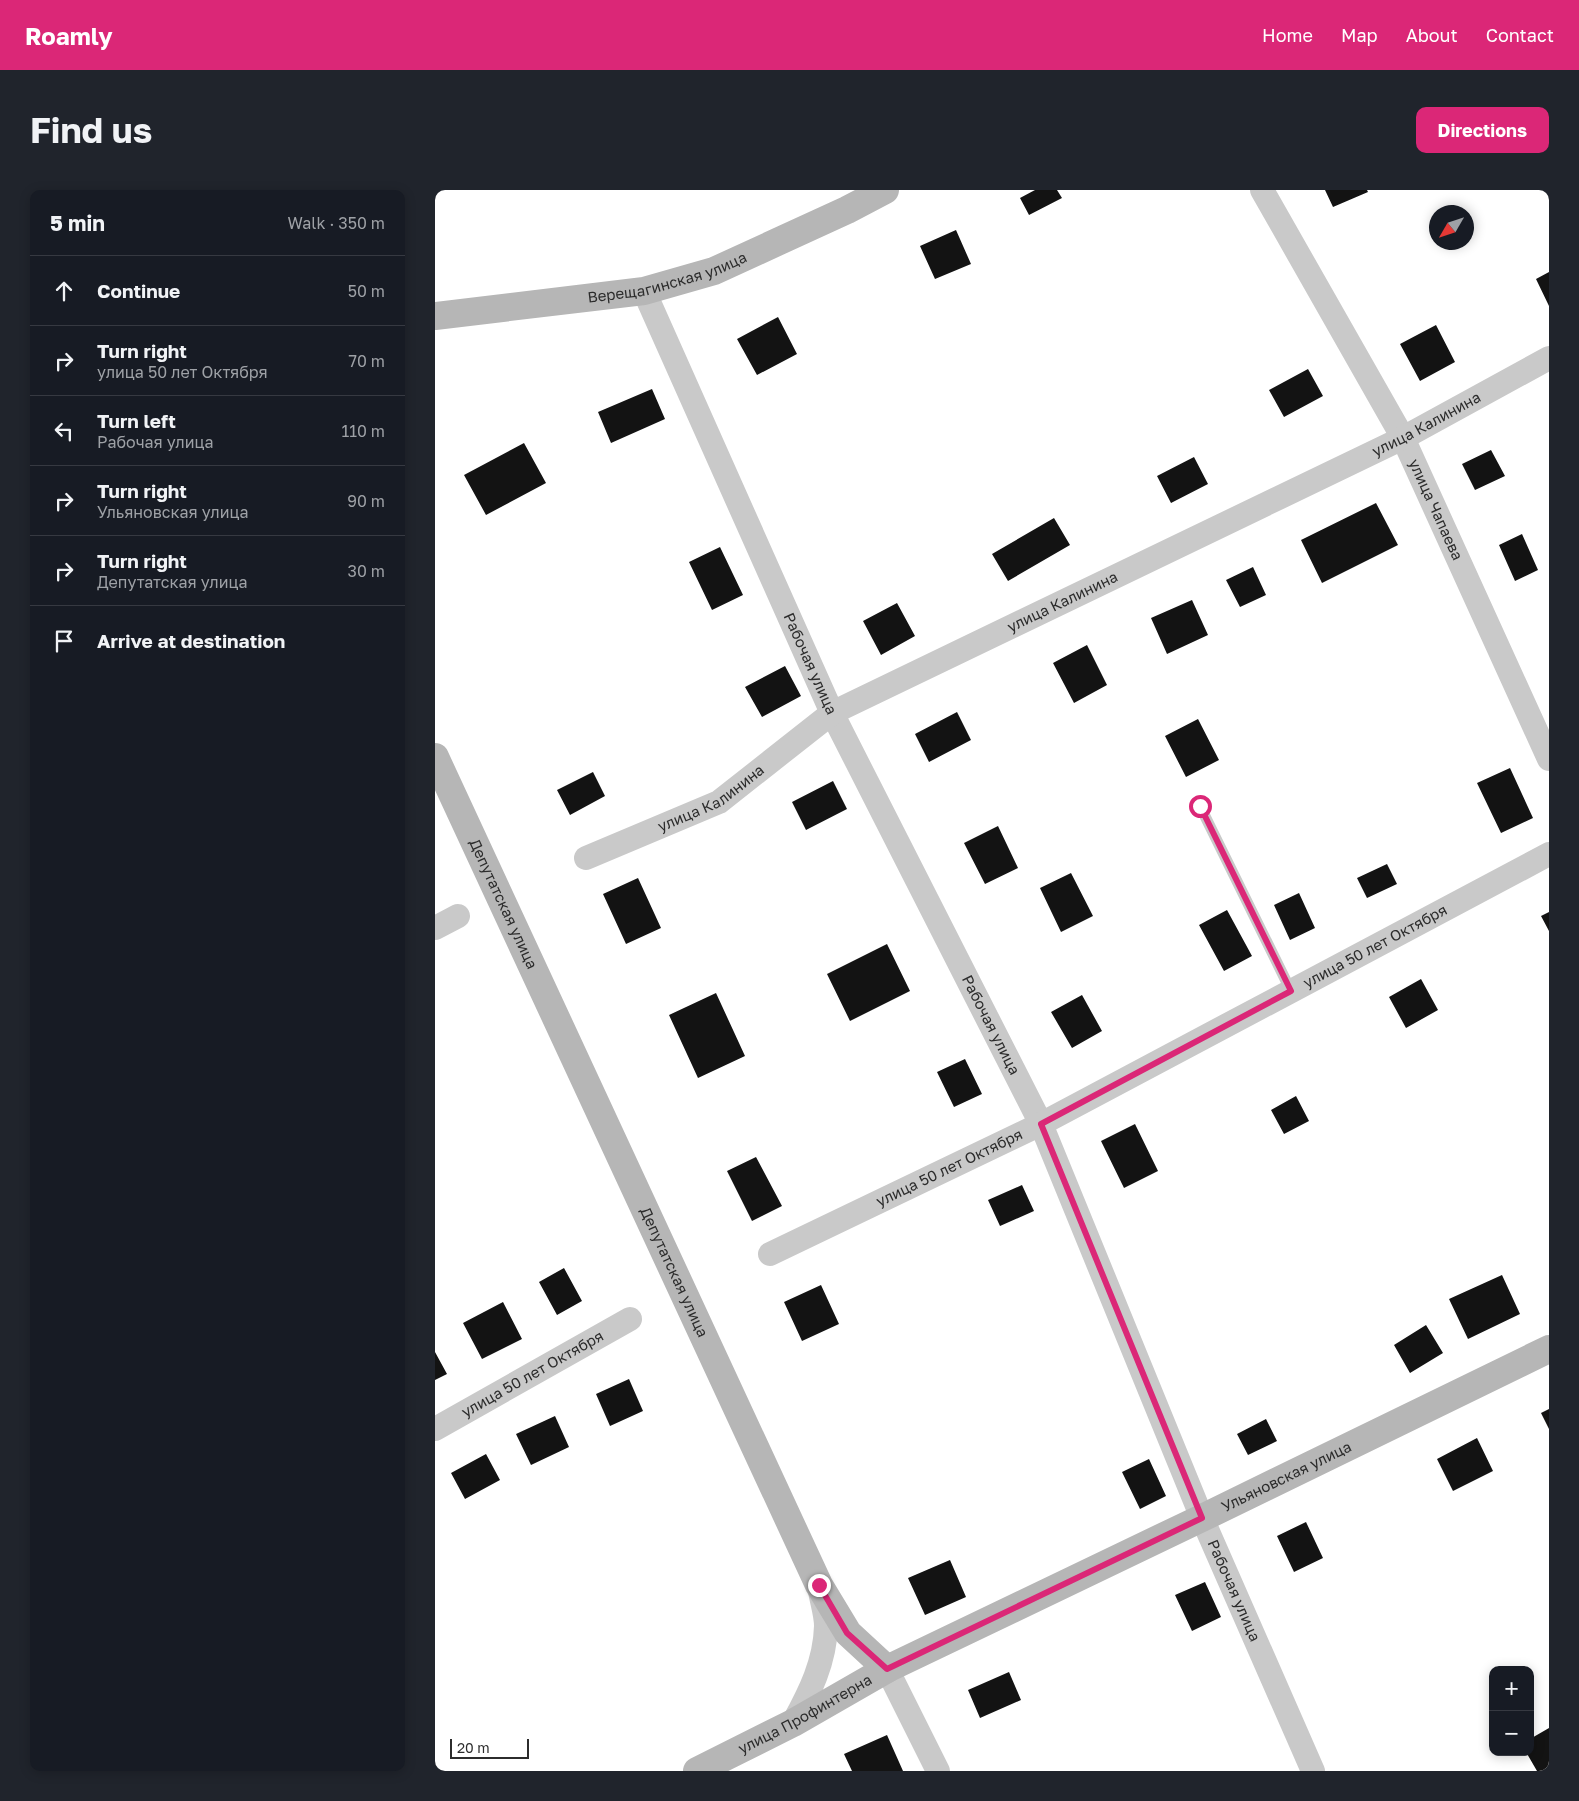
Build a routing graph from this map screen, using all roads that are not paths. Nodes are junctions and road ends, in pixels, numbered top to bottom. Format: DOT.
graph roads {
  1 [pos="885,190"];
  2 [pos="1261,190"];
  3 [pos="644,291"];
  4 [pos="435,316"];
  5 [pos="1549,358"];
  6 [pos="1403,438"];
  7 [pos="833,713"];
  8 [pos="435,757"];
  9 [pos="1549,759"];
  10 [pos="1200,806"];
  11 [pos="1549,854"];
  12 [pos="586,858"];
  13 [pos="458,916"];
  14 [pos="435,928"];
  15 [pos="1291,991"];
  16 [pos="1041,1124"];
  17 [pos="770,1254"];
  18 [pos="631,1319"];
  19 [pos="1549,1349"];
  20 [pos="435,1429"];
  21 [pos="1202,1518"];
  22 [pos="819,1585"];
  23 [pos="887,1669"];
  24 [pos="793,1723"];
  25 [pos="697,1771"];
  26 [pos="938,1771"];
  27 [pos="1313,1771"];
  1 -- 3 [label="main road, Верещагинская улица"];
  2 -- 6 [label="street, улица Чапаева"];
  3 -- 4 [label="main road, Верещагинская улица"];
  3 -- 7 [label="street, Рабочая улица"];
  5 -- 6 [label="street, улица Калинина"];
  6 -- 7 [label="street, улица Калинина"];
  6 -- 9 [label="street, улица Чапаева"];
  7 -- 12 [label="street, улица Калинина"];
  7 -- 16 [label="street, Рабочая улица"];
  8 -- 22 [label="main road, Депутатская улица"];
  10 -- 15 [label="lane"];
  11 -- 15 [label="street, улица 50 лет Октября"];
  13 -- 14 [label="street"];
  15 -- 16 [label="street, улица 50 лет Октября"];
  16 -- 17 [label="street, улица 50 лет Октября"];
  16 -- 21 [label="street, Рабочая улица"];
  18 -- 20 [label="street, улица 50 лет Октября"];
  19 -- 21 [label="main road, Ульяновская улица"];
  21 -- 23 [label="main road, Ульяновская улица"];
  21 -- 27 [label="street, Рабочая улица"];
  22 -- 23 [label="main road, Депутатская улица"];
  22 -- 24 [label="street"];
  23 -- 24 [label="main road, улица Профинтерна"];
  23 -- 26 [label="street, Депутатская улица"];
  24 -- 25 [label="main road, улица Профинтерна"];
}
